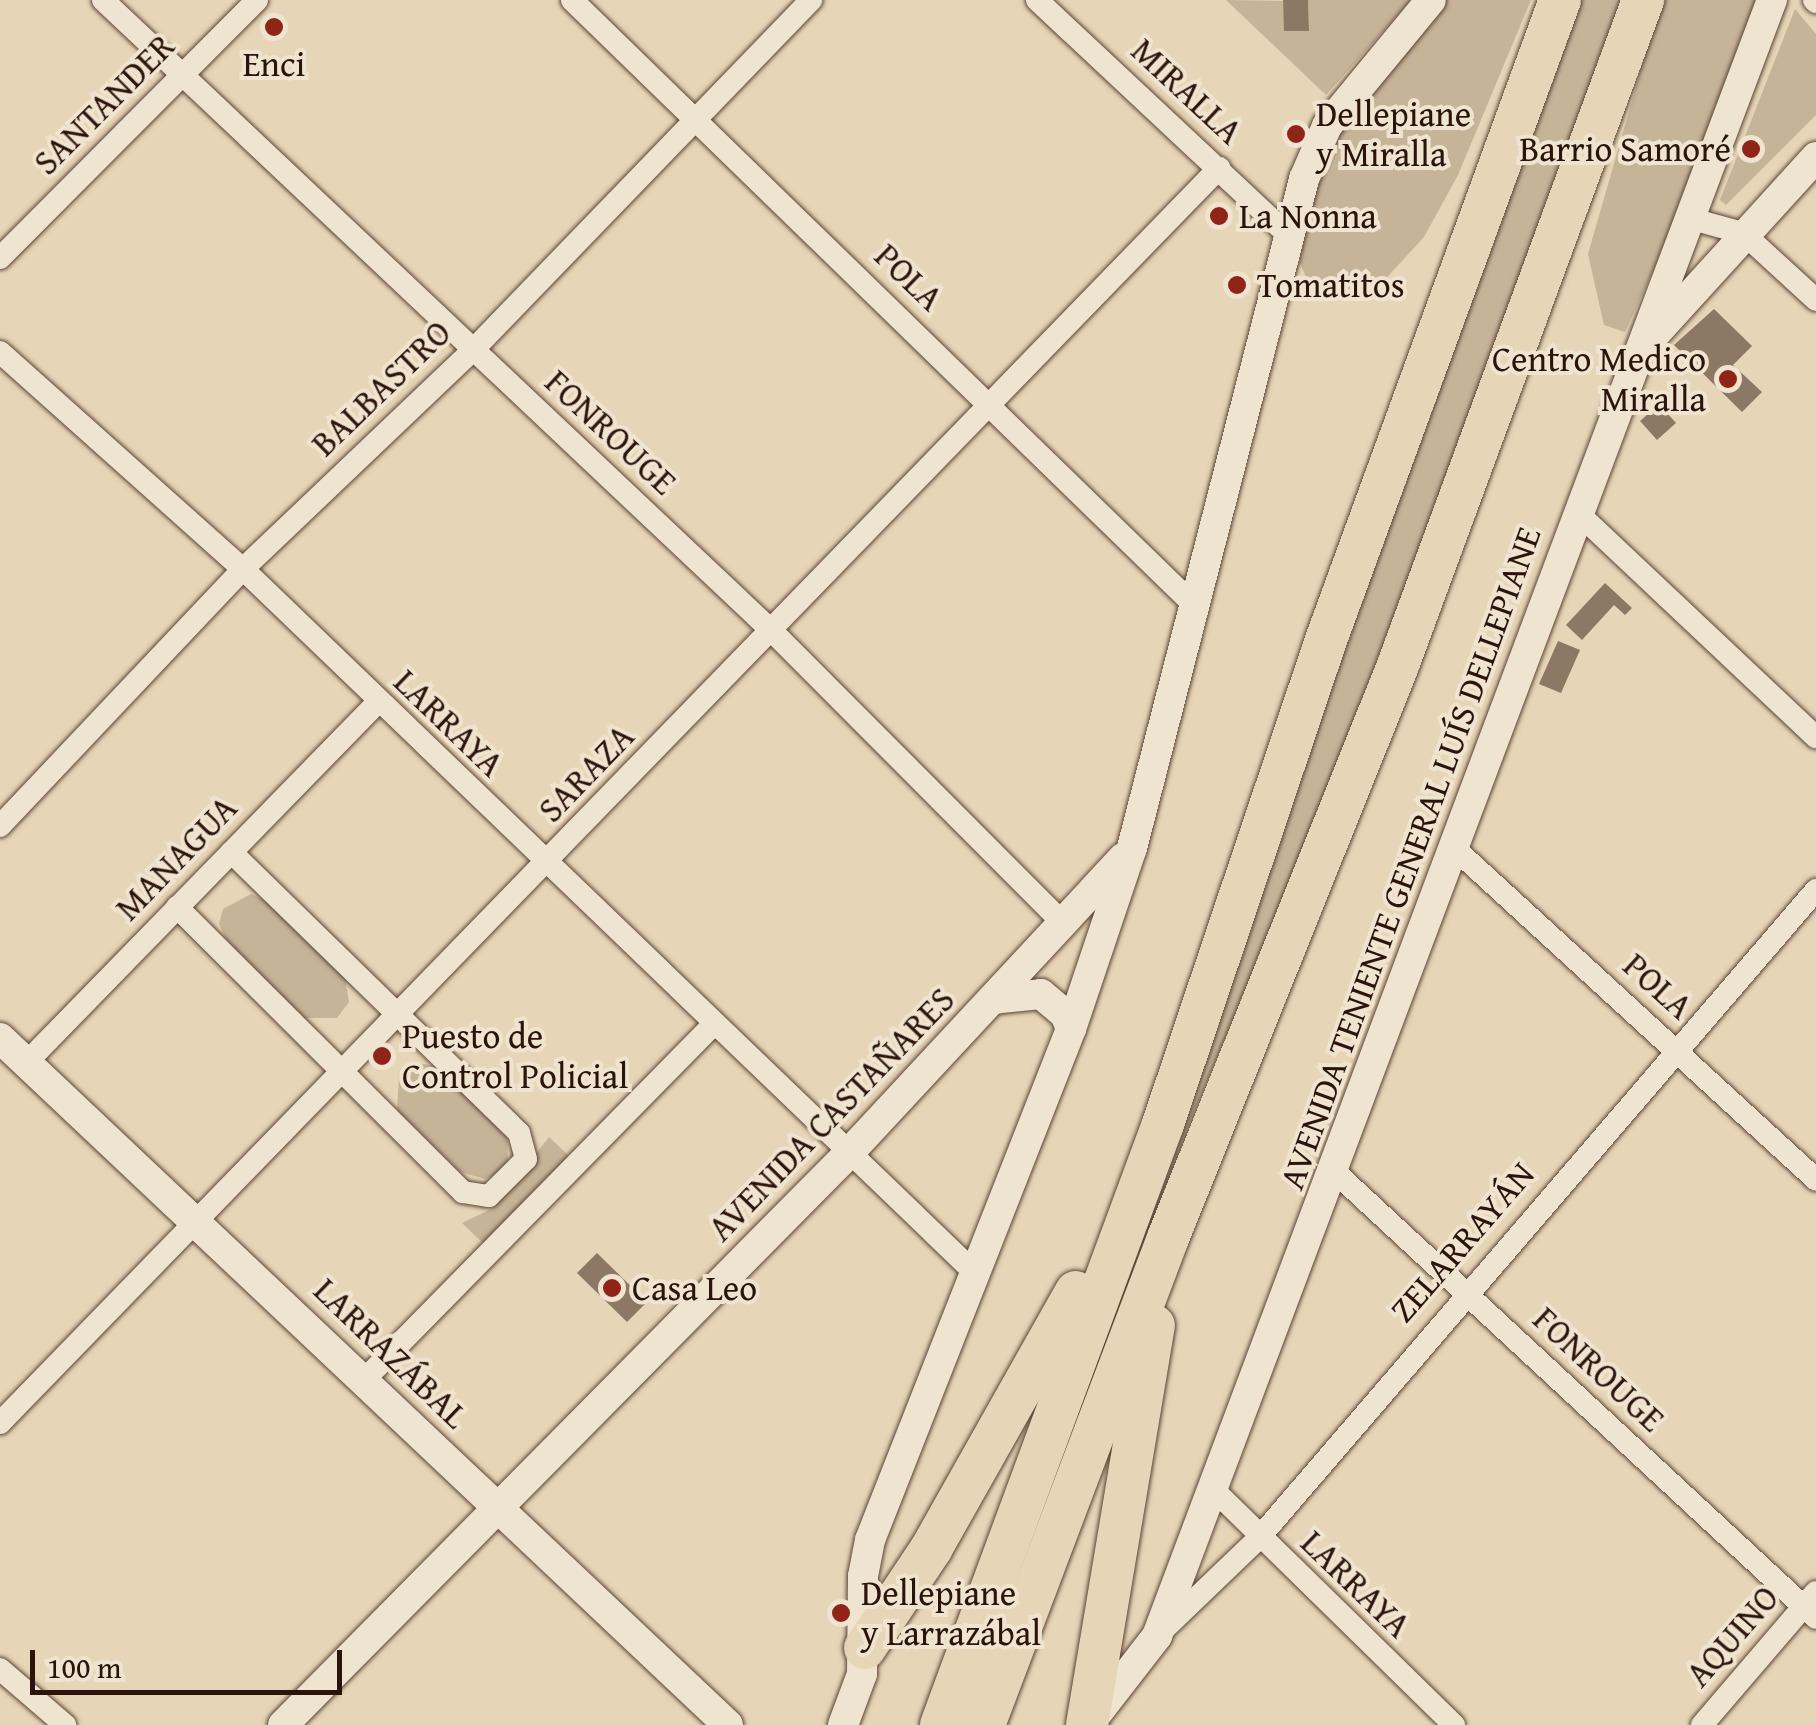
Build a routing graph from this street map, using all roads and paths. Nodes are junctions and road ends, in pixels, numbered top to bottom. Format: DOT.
graph roads {
  1 [pos="103,0"];
  2 [pos="257,0"];
  3 [pos="572,0"];
  4 [pos="811,0"];
  5 [pos="1036,0"];
  6 [pos="1430,0"];
  7 [pos="1560,0"];
  8 [pos="1643,0"];
  9 [pos="1772,0"];
  10 [pos="182,75"];
  11 [pos="696,118"];
  12 [pos="1816,157"];
  13 [pos="1219,168"];
  14 [pos="1692,219"];
  15 [pos="1742,232"];
  16 [pos="1288,235"];
  17 [pos="0,258"];
  18 [pos="1816,300"];
  19 [pos="473,350"];
  20 [pos="0,352"];
  21 [pos="1638,354"];
  22 [pos="992,407"];
  23 [pos="1578,513"];
  24 [pos="243,569"];
  25 [pos="1194,606"];
  26 [pos="772,631"];
  27 [pos="377,703"];
  28 [pos="1816,737"];
  29 [pos="0,826"];
  30 [pos="1452,846"];
  31 [pos="1132,848"];
  32 [pos="231,852"];
  33 [pos="545,865"];
  34 [pos="1816,890"];
  35 [pos="177,907"];
  36 [pos="1063,923"];
  37 [pos="993,1000"];
  38 [pos="398,1016"];
  39 [pos="712,1026"];
  40 [pos="1070,1029"];
  41 [pos="0,1038"];
  42 [pos="1676,1049"];
  43 [pos="26,1062"];
  44 [pos="343,1072"];
  45 [pos="1162,1124"];
  46 [pos="848,1154"];
  47 [pos="1334,1171"];
  48 [pos="1816,1180"];
  49 [pos="198,1220"];
  50 [pos="1168,1238"];
  51 [pos="974,1273"];
  52 [pos="1464,1292"];
  53 [pos="364,1380"];
  54 [pos="0,1423"];
  55 [pos="1214,1490"];
  56 [pos="499,1508"];
  57 [pos="1258,1539"];
  58 [pos="1812,1605"];
  59 [pos="1157,1636"];
  60 [pos="864,1648"];
  61 [pos="0,1669"];
  62 [pos="977,1703"];
  63 [pos="65,1725"];
  64 [pos="283,1725"];
  65 [pos="728,1725"];
  66 [pos="843,1725"];
  67 [pos="942,1725"];
  68 [pos="1088,1725"];
  69 [pos="1454,1725"];
  70 [pos="1702,1725"];
  1 -- 10 [label="street, FONROUGE"];
  2 -- 10 [label="street, SANTANDER"];
  3 -- 11 [label="street, POLA"];
  4 -- 11 [label="street, BALBASTRO"];
  5 -- 13 [label="street, MIRALLA"];
  6 -- 16 [label="street"];
  7 -- 45 [label="highway"];
  8 -- 50 [label="highway"];
  9 -- 14 [label="street, AVENIDA TENIENTE GENERAL LUÍS DELLEPIANE"];
  10 -- 17 [label="street, SANTANDER"];
  10 -- 19 [label="street, FONROUGE"];
  11 -- 19 [label="street, BALBASTRO"];
  11 -- 22 [label="street, POLA"];
  12 -- 15 [label="street"];
  13 -- 16 [label="street, MIRALLA"];
  13 -- 22 [label="street, SARAZA"];
  14 -- 15 [label="street"];
  14 -- 21 [label="street, AVENIDA TENIENTE GENERAL LUÍS DELLEPIANE"];
  15 -- 18 [label="street"];
  15 -- 21 [label="street"];
  16 -- 25 [label="street"];
  19 -- 24 [label="street, BALBASTRO"];
  19 -- 26 [label="street, FONROUGE"];
  20 -- 24 [label="street, LARRAYA"];
  21 -- 23 [label="street, AVENIDA TENIENTE GENERAL LUÍS DELLEPIANE"];
  22 -- 25 [label="street, POLA"];
  22 -- 26 [label="street, SARAZA"];
  23 -- 28 [label="street"];
  23 -- 30 [label="street, AVENIDA TENIENTE GENERAL LUÍS DELLEPIANE"];
  24 -- 27 [label="street, LARRAYA"];
  24 -- 29 [label="street, BALBASTRO"];
  25 -- 31 [label="street"];
  26 -- 33 [label="street, SARAZA"];
  26 -- 36 [label="street, FONROUGE"];
  27 -- 32 [label="street, MANAGUA"];
  27 -- 33 [label="street, LARRAYA"];
  30 -- 42 [label="street, POLA"];
  30 -- 47 [label="street, AVENIDA TENIENTE GENERAL LUÍS DELLEPIANE"];
  31 -- 36 [label="street, AVENIDA CASTAÑARES"];
  31 -- 40 [label="street"];
  32 -- 35 [label="street, MANAGUA"];
  32 -- 38 [label="street"];
  33 -- 38 [label="street, SARAZA"];
  33 -- 39 [label="street, LARRAYA"];
  34 -- 42 [label="street, ZELARRAYÁN"];
  35 -- 43 [label="street, MANAGUA"];
  35 -- 44 [label="street"];
  36 -- 37 [label="street, AVENIDA CASTAÑARES"];
  37 -- 40 [label="street"];
  37 -- 46 [label="street, AVENIDA CASTAÑARES"];
  38 -- 44 [label="street, SARAZA"];
  38 -- 44 [label="street"];
  39 -- 46 [label="street, LARRAYA"];
  39 -- 53 [label="street"];
  40 -- 51 [label="street"];
  41 -- 43 [label="street, LARRAZÁBAL"];
  42 -- 48 [label="street, POLA"];
  42 -- 52 [label="street, ZELARRAYÁN"];
  43 -- 49 [label="street, LARRAZÁBAL"];
  44 -- 49 [label="street, SARAZA"];
  45 -- 60 [label="highway"];
  45 -- 62 [label="highway"];
  46 -- 51 [label="street, LARRAYA"];
  46 -- 56 [label="street, AVENIDA CASTAÑARES"];
  47 -- 52 [label="street, FONROUGE"];
  47 -- 55 [label="street, AVENIDA TENIENTE GENERAL LUÍS DELLEPIANE"];
  49 -- 53 [label="street, LARRAZÁBAL"];
  49 -- 54 [label="street, SARAZA"];
  50 -- 62 [label="highway"];
  50 -- 68 [label="highway"];
  51 -- 60 [label="street"];
  52 -- 57 [label="street, ZELARRAYÁN"];
  52 -- 58 [label="street, FONROUGE"];
  53 -- 56 [label="street, LARRAZÁBAL"];
  55 -- 57 [label="street, LARRAYA"];
  55 -- 59 [label="street, AVENIDA TENIENTE GENERAL LUÍS DELLEPIANE"];
  56 -- 64 [label="street, AVENIDA CASTAÑARES"];
  56 -- 65 [label="street, LARRAZÁBAL"];
  57 -- 59 [label="street, ZELARRAYÁN"];
  57 -- 69 [label="street, LARRAYA"];
  58 -- 70 [label="street, AQUINO"];
  59 -- 68 [label="street, AVENIDA TENIENTE GENERAL LUÍS DELLEPIANE"];
  60 -- 66 [label="street"];
  61 -- 63 [label="street"];
  62 -- 67 [label="highway"];
}
